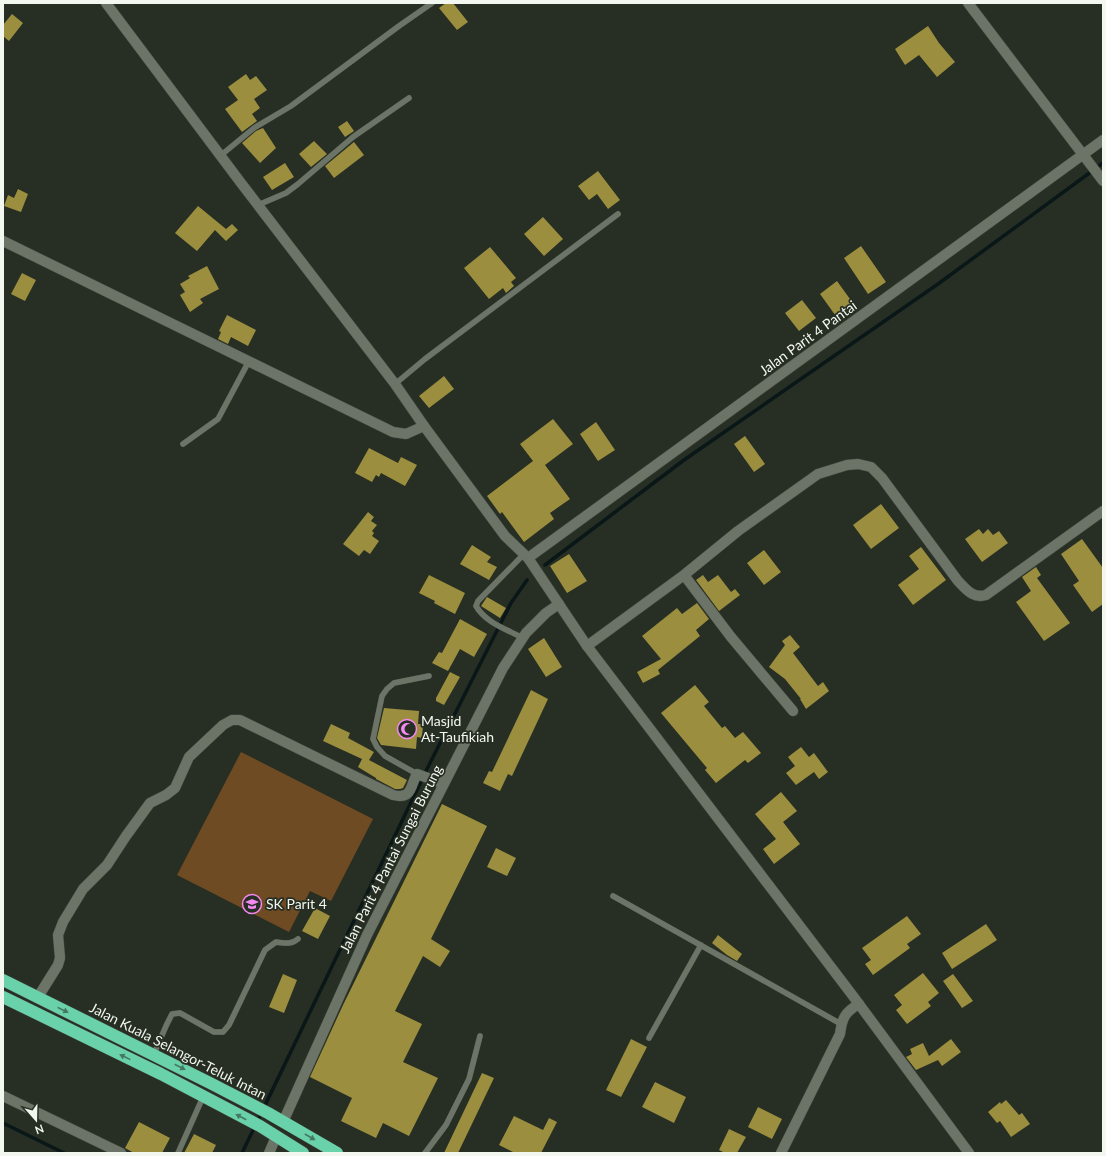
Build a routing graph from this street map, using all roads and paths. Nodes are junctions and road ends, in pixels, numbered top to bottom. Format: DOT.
graph roads {
  1 [pos="106,3"];
  2 [pos="432,3"];
  3 [pos="968,3"];
  4 [pos="408,98"];
  5 [pos="1103,140"];
  6 [pos="1083,154"];
  7 [pos="220,156"];
  8 [pos="1097,173"];
  9 [pos="258,205"];
  10 [pos="618,214"];
  11 [pos="3,241"];
  12 [pos="249,360"];
  13 [pos="395,384"];
  14 [pos="424,426"];
  15 [pos="184,444"];
  16 [pos="1103,511"];
  17 [pos="526,556"];
  18 [pos="684,575"];
  19 [pos="559,604"];
  20 [pos="523,638"];
  21 [pos="587,646"];
  22 [pos="429,676"];
  23 [pos="793,711"];
  24 [pos="423,776"];
  25 [pos="444,784"];
  26 [pos="613,896"];
  27 [pos="298,939"];
  28 [pos="701,945"];
  29 [pos="3,980"];
  30 [pos="3,997"];
  31 [pos="38,997"];
  32 [pos="858,1004"];
  33 [pos="841,1024"];
  34 [pos="480,1036"];
  35 [pos="648,1038"];
  36 [pos="154,1054"];
  37 [pos="3,1096"];
  38 [pos="203,1097"];
  39 [pos="283,1122"];
  40 [pos="276,1137"];
  41 [pos="121,1153"];
  42 [pos="178,1153"];
  43 [pos="269,1153"];
  44 [pos="303,1153"];
  45 [pos="337,1153"];
  46 [pos="425,1153"];
  47 [pos="781,1153"];
  48 [pos="969,1153"];
  1 -- 7 [label="street"];
  2 -- 7 [label="lane"];
  3 -- 6 [label="street"];
  4 -- 9 [label="lane"];
  5 -- 6 [label="street, Jalan Parit 4 Pantai"];
  6 -- 8 [label="street"];
  6 -- 17 [label="street, Jalan Parit 4 Pantai"];
  7 -- 9 [label="street"];
  9 -- 13 [label="street"];
  10 -- 13 [label="lane"];
  11 -- 12 [label="street"];
  12 -- 14 [label="street"];
  12 -- 15 [label="lane"];
  13 -- 14 [label="street"];
  14 -- 17 [label="street"];
  16 -- 18 [label="street"];
  17 -- 19 [label="street"];
  17 -- 20 [label="lane"];
  18 -- 21 [label="street"];
  18 -- 23 [label="street"];
  19 -- 20 [label="street, Jalan Parit 4 Pantai Sungai Burung"];
  19 -- 21 [label="street"];
  20 -- 25 [label="street, Jalan Parit 4 Pantai Sungai Burung"];
  21 -- 32 [label="street"];
  22 -- 24 [label="lane"];
  24 -- 25 [label="street"];
  24 -- 31 [label="street"];
  25 -- 39 [label="street, Jalan Parit 4 Pantai Sungai Burung"];
  26 -- 28 [label="lane"];
  27 -- 36 [label="lane"];
  28 -- 33 [label="lane"];
  28 -- 35 [label="lane"];
  29 -- 31 [label="highway, Jalan Kuala Selangor-Teluk Intan"];
  38 -- 30 [label="highway, Jalan Kuala Selangor-Teluk Intan, one-way"];
  31 -- 36 [label="highway, Jalan Kuala Selangor-Teluk Intan, one-way"];
  32 -- 33 [label="street"];
  32 -- 48 [label="street"];
  33 -- 47 [label="street"];
  34 -- 46 [label="lane"];
  36 -- 39 [label="highway, Jalan Kuala Selangor-Teluk Intan, one-way"];
  37 -- 41 [label="street"];
  40 -- 38 [label="highway, Jalan Kuala Selangor-Teluk Intan, one-way"];
  38 -- 42 [label="lane"];
  39 -- 45 [label="highway, Jalan Kuala Selangor-Teluk Intan, one-way"];
  40 -- 43 [label="street"];
  40 -- 44 [label="highway, Jalan Kuala Selangor-Teluk Intan"];
}
